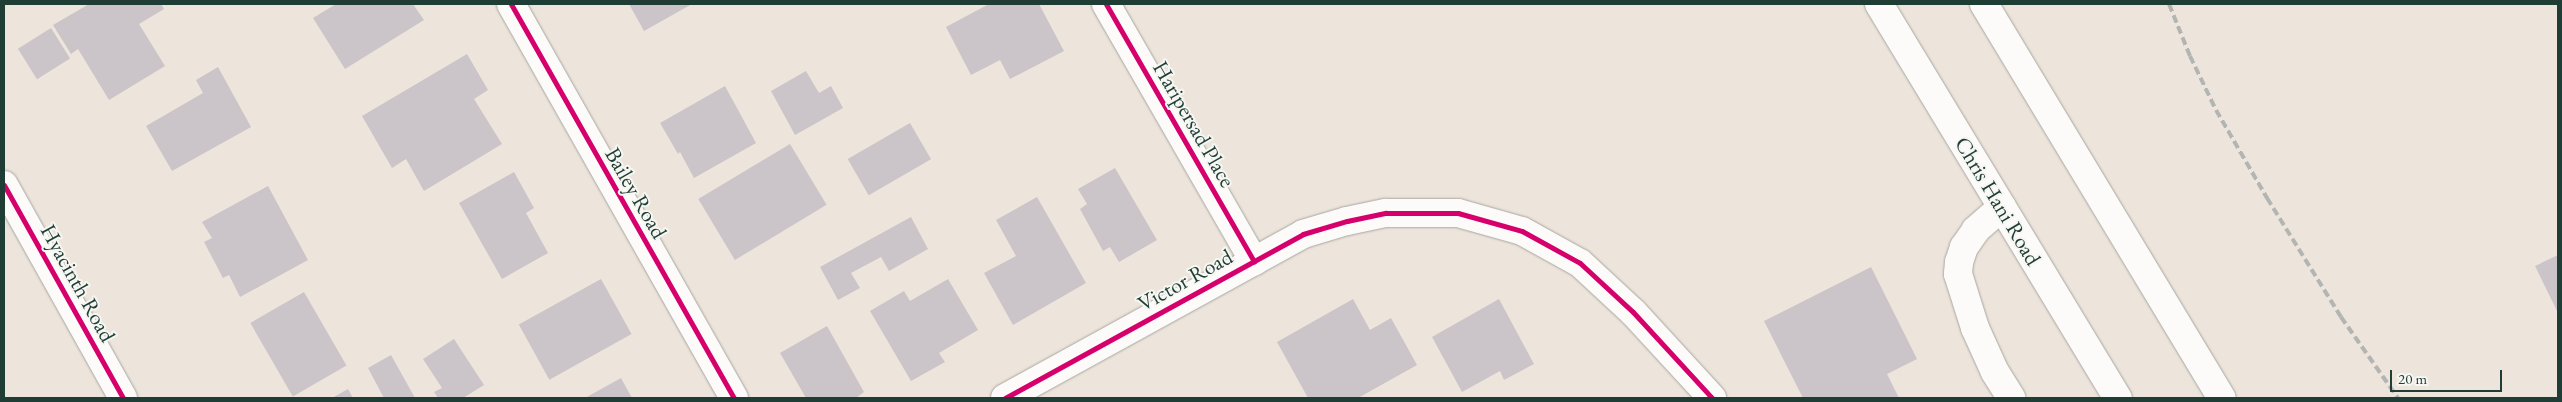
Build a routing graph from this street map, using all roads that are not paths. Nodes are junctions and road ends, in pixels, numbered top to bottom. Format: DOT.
graph roads {
  1 [pos="510,4"];
  2 [pos="1106,4"];
  3 [pos="1879,4"];
  4 [pos="1984,4"];
  5 [pos="4,185"];
  6 [pos="2002,207"];
  7 [pos="13,220"];
  8 [pos="1254,261"];
  9 [pos="123,398"];
  10 [pos="734,398"];
  11 [pos="1005,398"];
  12 [pos="1712,398"];
  13 [pos="2011,398"];
  14 [pos="2118,398"];
  15 [pos="2222,398"];
  1 -- 10 [label="street, Bailey Road"];
  2 -- 8 [label="street, Haripersad Place"];
  3 -- 6 [label="street, Chris Hani Road"];
  4 -- 15 [label="street"];
  5 -- 7 [label="street, Hyacinth Road"];
  6 -- 13 [label="street"];
  6 -- 14 [label="street, Chris Hani Road"];
  7 -- 9 [label="street, Hyacinth Road"];
  8 -- 11 [label="street, Victor Road"];
  8 -- 12 [label="street, Victor Road"];
}
